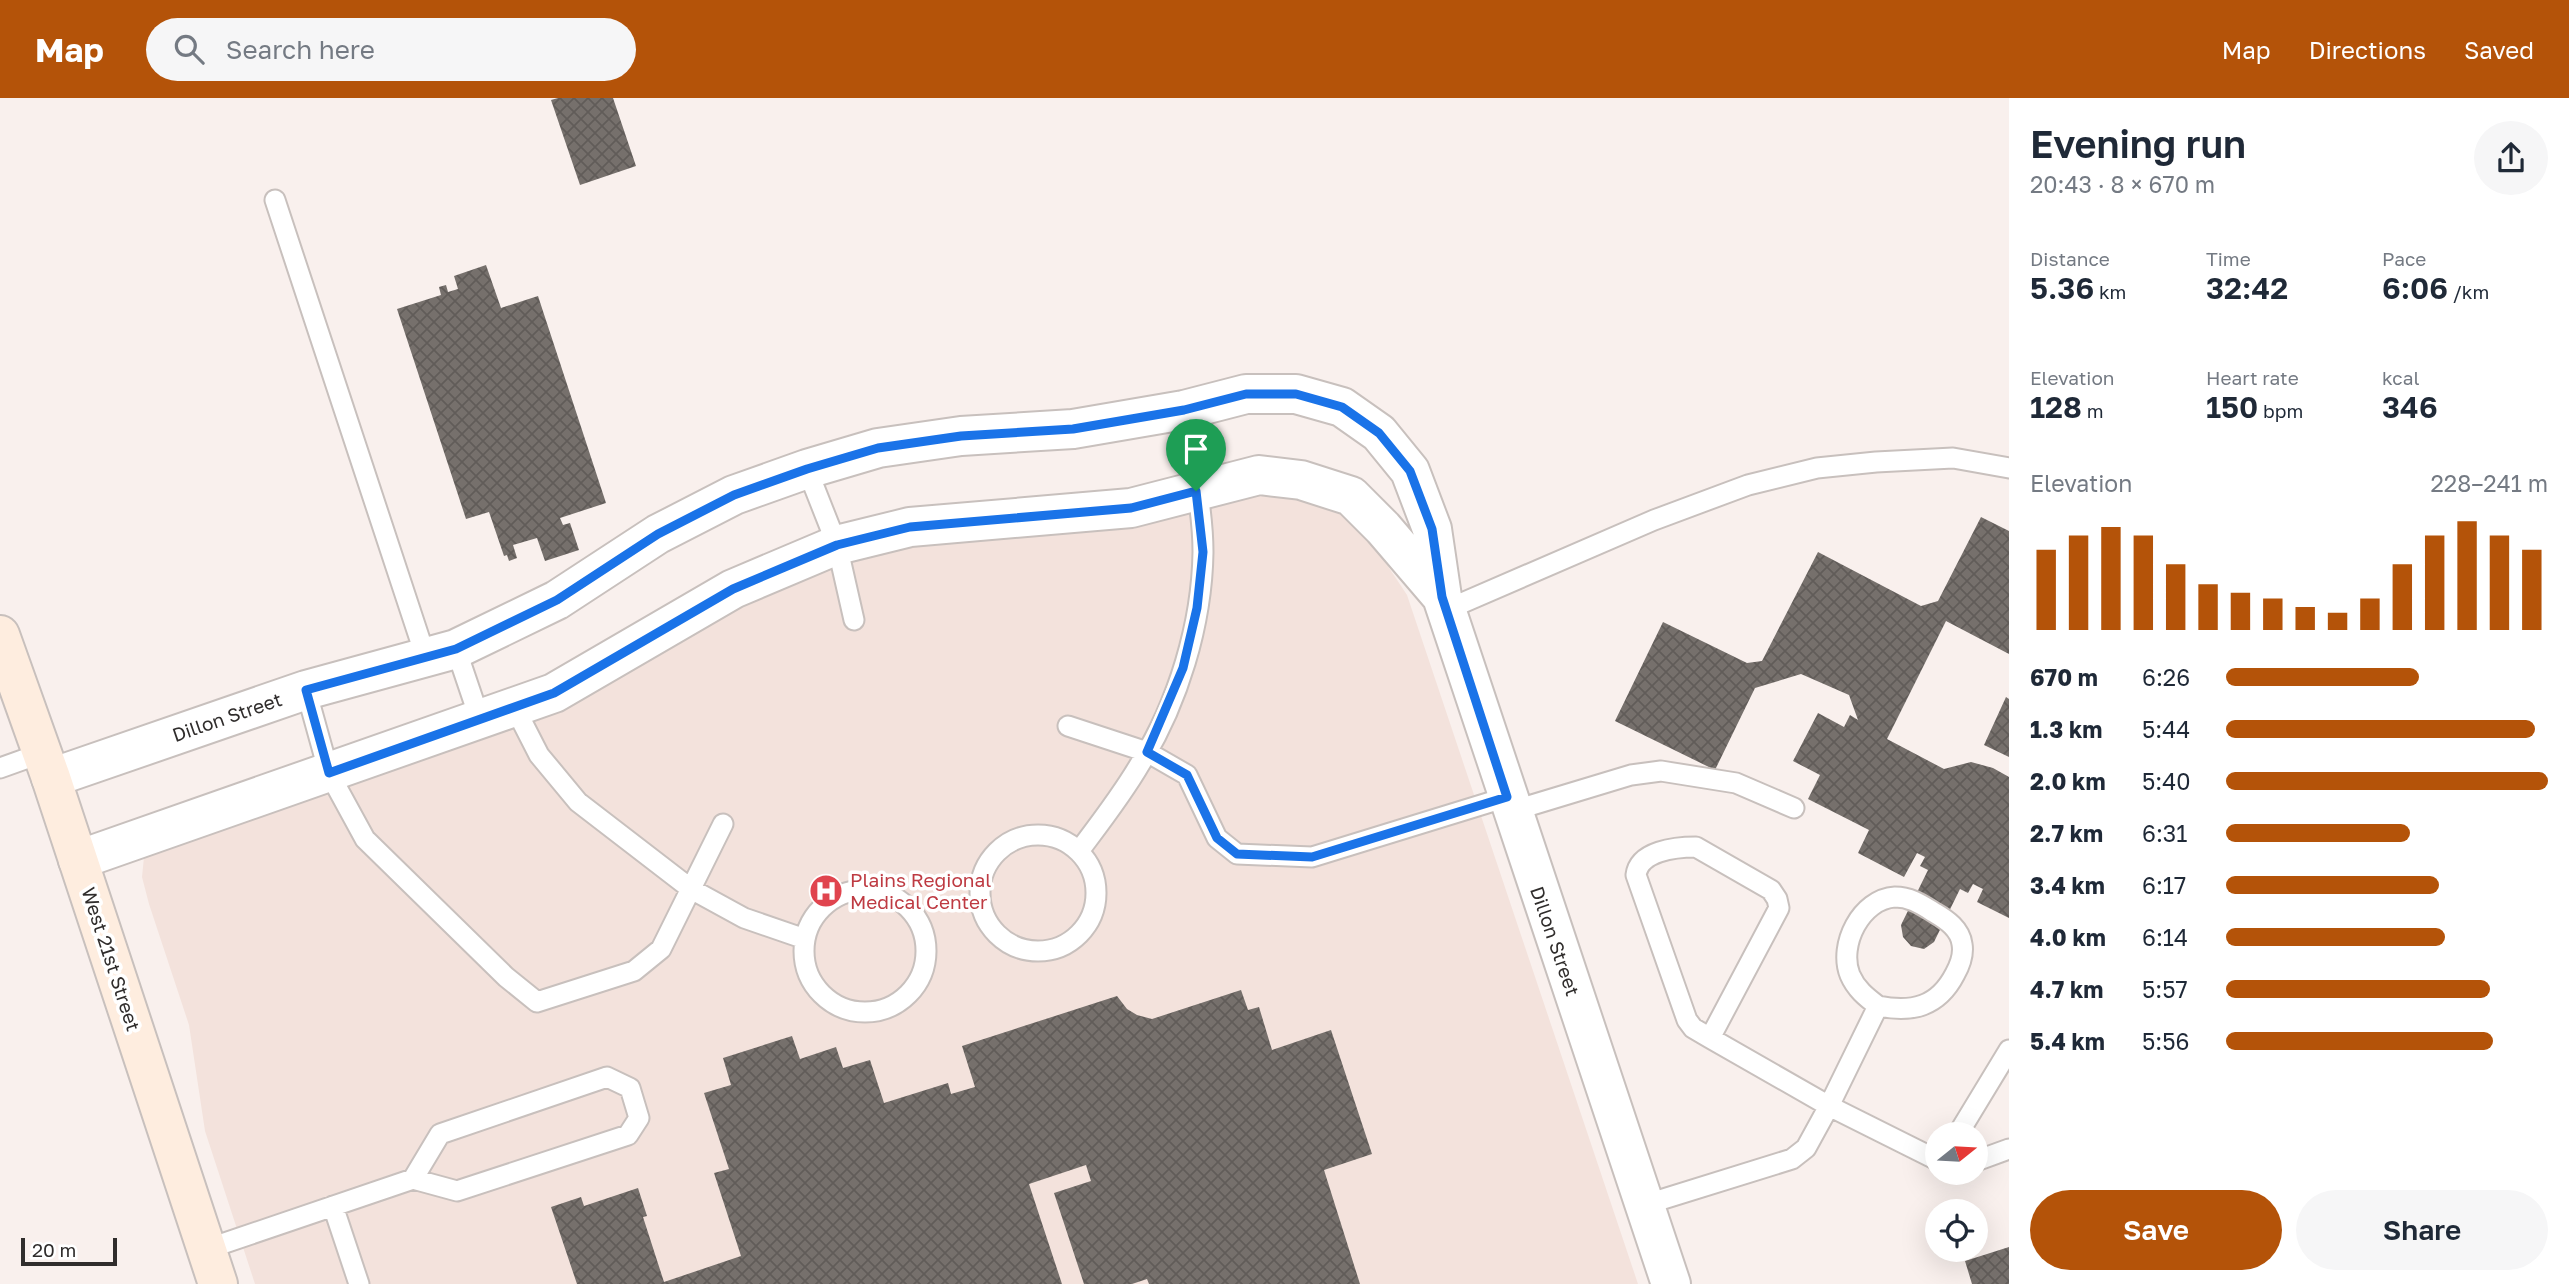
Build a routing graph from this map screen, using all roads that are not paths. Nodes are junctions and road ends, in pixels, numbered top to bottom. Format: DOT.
graph roads {
  1 [pos="275,200"];
  2 [pos="1184,410"];
  3 [pos="2009,468"];
  4 [pos="807,469"];
  5 [pos="1196,491"];
  6 [pos="837,545"];
  7 [pos="1444,603"];
  8 [pos="854,620"];
  9 [pos="0,635"];
  10 [pos="440,652"];
  11 [pos="306,690"];
  12 [pos="497,714"];
  13 [pos="1068,726"];
  14 [pos="1147,752"];
  15 [pos="46,765"];
  16 [pos="0,768"];
  17 [pos="329,773"];
  18 [pos="1510,804"];
  19 [pos="1794,808"];
  20 [pos="723,824"];
  21 [pos="1079,851"];
  22 [pos="78,860"];
  23 [pos="691,889"];
  24 [pos="805,939"];
  25 [pos="1878,1006"];
  26 [pos="1710,1038"];
  27 [pos="2009,1050"];
  28 [pos="1829,1106"];
  29 [pos="1965,1122"];
  30 [pos="2009,1149"];
  31 [pos="1925,1154"];
  32 [pos="1988,1157"];
  33 [pos="413,1179"];
  34 [pos="1644,1205"];
  35 [pos="333,1206"];
  36 [pos="212,1266"];
  37 [pos="359,1284"];
  38 [pos="1671,1284"];
  1 -- 10 [label="lane"];
  2 -- 4 [label="street, Dillon Street"];
  2 -- 5 [label="lane"];
  2 -- 7 [label="street, Dillon Street"];
  3 -- 7 [label="lane"];
  4 -- 6 [label="lane"];
  4 -- 10 [label="street, Dillon Street"];
  5 -- 6 [label="street, Dillon Street"];
  5 -- 7 [label="street, Dillon Street"];
  5 -- 14 [label="lane"];
  6 -- 8 [label="lane"];
  6 -- 12 [label="street, Dillon Street"];
  7 -- 18 [label="street, Dillon Street"];
  9 -- 15 [label="main road, West 21st Street"];
  10 -- 11 [label="street, Dillon Street"];
  10 -- 12 [label="lane"];
  11 -- 15 [label="street, Dillon Street"];
  11 -- 17 [label="lane"];
  12 -- 17 [label="street, Dillon Street"];
  12 -- 23 [label="lane"];
  13 -- 14 [label="lane"];
  14 -- 18 [label="lane"];
  14 -- 21 [label="lane"];
  15 -- 16 [label="lane"];
  15 -- 22 [label="main road, West 21st Street"];
  17 -- 22 [label="street, Dillon Street"];
  17 -- 23 [label="lane"];
  18 -- 19 [label="lane"];
  18 -- 34 [label="street, Dillon Street"];
  20 -- 23 [label="lane"];
  21 -- 21 [label="lane"];
  22 -- 36 [label="main road, West 21st Street"];
  23 -- 24 [label="lane"];
  24 -- 24 [label="lane"];
  25 -- 25 [label="lane"];
  25 -- 28 [label="lane"];
  26 -- 26 [label="lane"];
  26 -- 28 [label="lane"];
  27 -- 29 [label="lane"];
  28 -- 31 [label="lane"];
  28 -- 34 [label="lane"];
  30 -- 32 [label="lane"];
  33 -- 33 [label="lane"];
  33 -- 35 [label="lane"];
  34 -- 38 [label="street, Dillon Street"];
  35 -- 36 [label="lane"];
  35 -- 37 [label="lane"];
}
